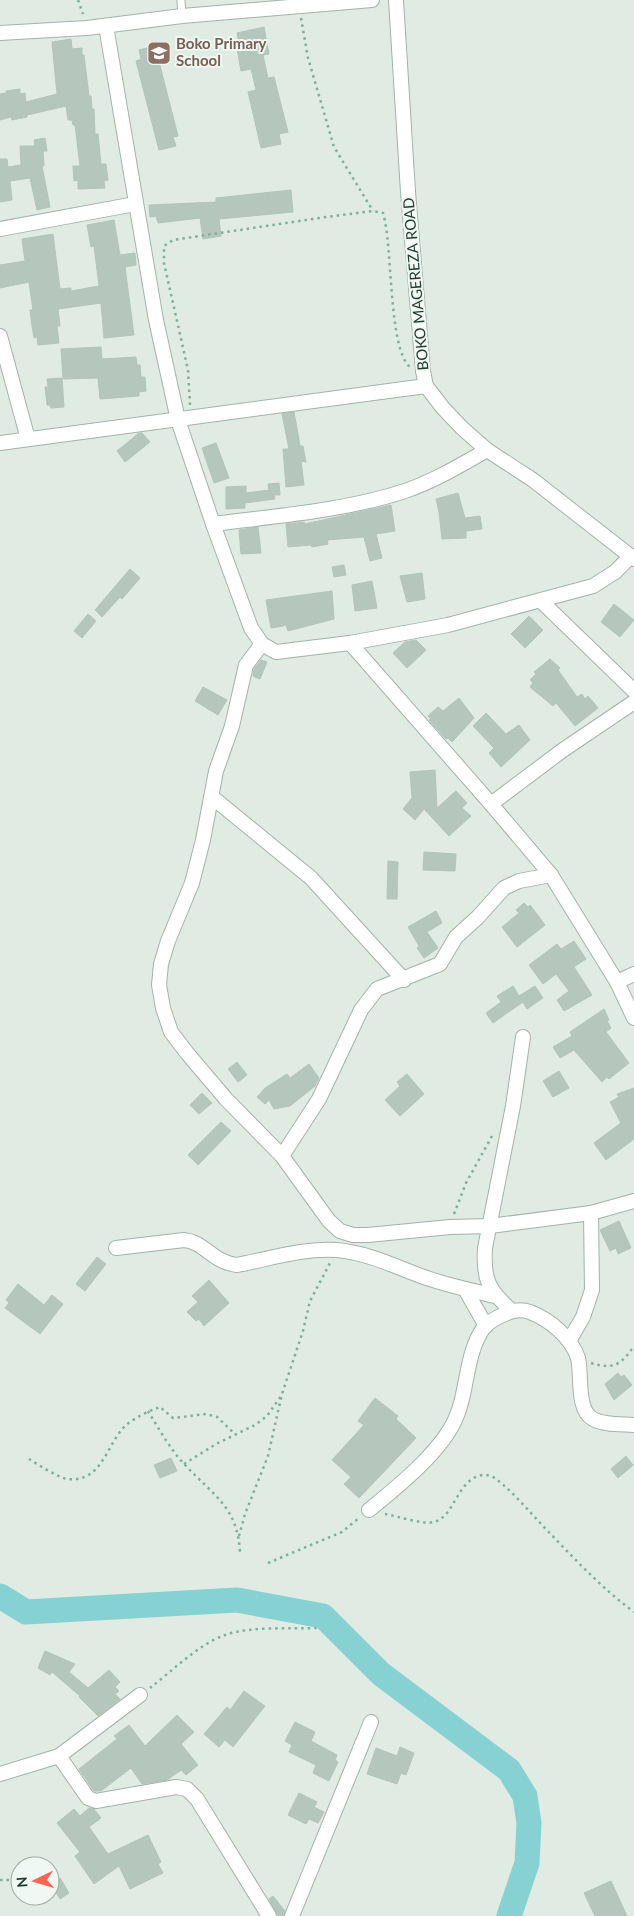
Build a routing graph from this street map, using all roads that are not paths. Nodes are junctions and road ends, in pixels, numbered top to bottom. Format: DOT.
graph roads {
  1 [pos="181,0"];
  2 [pos="372,0"];
  3 [pos="396,0"];
  4 [pos="182,16"];
  5 [pos="106,26"];
  6 [pos="0,33"];
  7 [pos="135,204"];
  8 [pos="0,229"];
  9 [pos="0,336"];
  10 [pos="426,386"];
  11 [pos="184,420"];
  12 [pos="28,438"];
  13 [pos="0,443"];
  14 [pos="487,450"];
  15 [pos="212,524"];
  16 [pos="632,557"];
  17 [pos="542,602"];
  18 [pos="350,643"];
  19 [pos="262,644"];
  20 [pos="634,691"];
  21 [pos="634,702"];
  22 [pos="212,797"];
  23 [pos="491,804"];
  24 [pos="551,875"];
  25 [pos="634,974"];
  26 [pos="404,980"];
  27 [pos="617,982"];
  28 [pos="634,1018"];
  29 [pos="523,1038"];
  30 [pos="282,1156"];
  31 [pos="634,1201"];
  32 [pos="591,1213"];
  33 [pos="490,1226"];
  34 [pos="116,1248"];
  35 [pos="465,1289"];
  36 [pos="495,1296"];
  37 [pos="512,1311"];
  38 [pos="486,1326"];
  39 [pos="569,1341"];
  40 [pos="634,1425"];
  41 [pos="368,1510"];
  42 [pos="140,1695"];
  43 [pos="371,1722"];
  44 [pos="59,1756"];
  45 [pos="0,1774"];
  46 [pos="269,1916"];
  47 [pos="292,1916"];
  1 -- 4 [label="lane"];
  2 -- 4 [label="street"];
  3 -- 10 [label="street, BOKO MAGEREZA ROAD"];
  4 -- 5 [label="street"];
  5 -- 6 [label="street"];
  5 -- 7 [label="street"];
  7 -- 8 [label="street"];
  7 -- 11 [label="street"];
  9 -- 12 [label="street"];
  10 -- 11 [label="street"];
  10 -- 14 [label="street, BOKO MAGEREZA ROAD"];
  11 -- 12 [label="street"];
  11 -- 15 [label="street"];
  12 -- 13 [label="street"];
  14 -- 15 [label="street"];
  14 -- 16 [label="street, BOKO MAGEREZA ROAD"];
  15 -- 19 [label="street"];
  16 -- 17 [label="street"];
  17 -- 18 [label="street"];
  17 -- 20 [label="street"];
  18 -- 19 [label="street"];
  18 -- 23 [label="street"];
  19 -- 22 [label="street"];
  21 -- 23 [label="street"];
  22 -- 26 [label="street"];
  22 -- 30 [label="street"];
  23 -- 24 [label="street"];
  24 -- 26 [label="street"];
  24 -- 27 [label="street"];
  25 -- 27 [label="street"];
  26 -- 30 [label="street"];
  27 -- 28 [label="street"];
  29 -- 33 [label="street"];
  30 -- 33 [label="street"];
  31 -- 32 [label="street"];
  32 -- 33 [label="street"];
  32 -- 39 [label="street"];
  33 -- 36 [label="street"];
  34 -- 35 [label="street"];
  35 -- 36 [label="street"];
  35 -- 38 [label="street"];
  36 -- 37 [label="street"];
  37 -- 38 [label="street"];
  37 -- 39 [label="street"];
  38 -- 41 [label="street"];
  39 -- 40 [label="street"];
  42 -- 44 [label="street"];
  43 -- 47 [label="street"];
  44 -- 45 [label="street"];
  44 -- 46 [label="street"];
}
